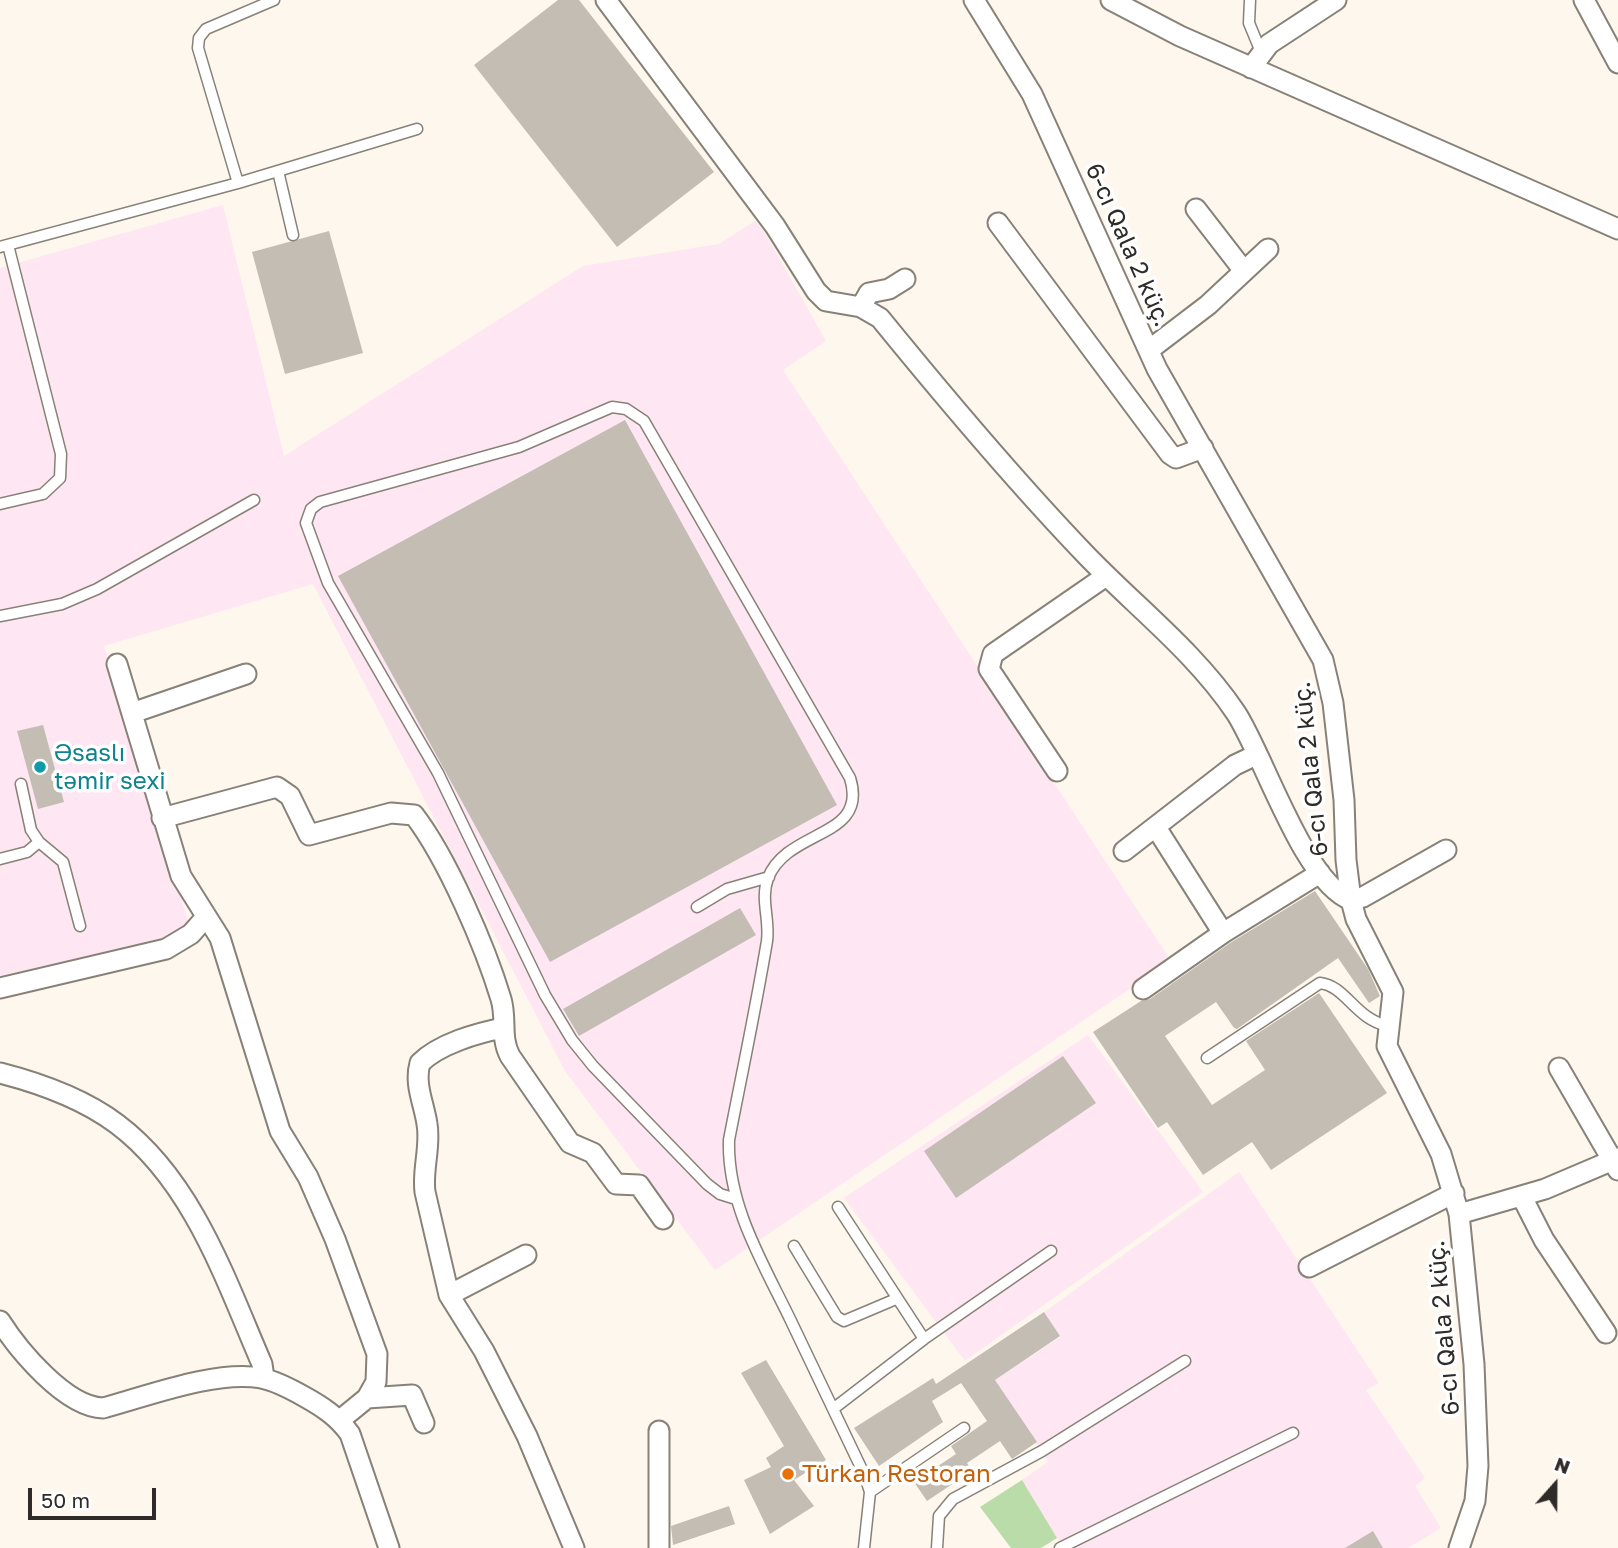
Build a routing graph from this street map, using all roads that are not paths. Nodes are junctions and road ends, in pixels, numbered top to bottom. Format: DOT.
graph roads {
  1 [pos="274,0"];
  2 [pos="606,0"];
  3 [pos="974,0"];
  4 [pos="1111,0"];
  5 [pos="1250,0"];
  6 [pos="1336,0"];
  7 [pos="1584,0"];
  8 [pos="1256,60"];
  9 [pos="1618,63"];
  10 [pos="417,129"];
  11 [pos="278,172"];
  12 [pos="238,183"];
  13 [pos="1196,209"];
  14 [pos="998,223"];
  15 [pos="1618,229"];
  16 [pos="293,235"];
  17 [pos="4,246"];
  18 [pos="1268,249"];
  19 [pos="1244,271"];
  20 [pos="905,279"];
  21 [pos="861,307"];
  22 [pos="1149,350"];
  23 [pos="1203,448"];
  24 [pos="254,500"];
  25 [pos="0,504"];
  26 [pos="1106,576"];
  27 [pos="0,616"];
  28 [pos="117,664"];
  29 [pos="246,674"];
  30 [pos="132,713"];
  31 [pos="1256,755"];
  32 [pos="1057,771"];
  33 [pos="21,784"];
  34 [pos="162,818"];
  35 [pos="1157,829"];
  36 [pos="39,842"];
  37 [pos="1446,850"];
  38 [pos="1124,851"];
  39 [pos="0,859"];
  40 [pos="1320,873"];
  41 [pos="768,877"];
  42 [pos="1351,900"];
  43 [pos="697,907"];
  44 [pos="206,916"];
  45 [pos="80,926"];
  46 [pos="1223,933"];
  47 [pos="0,988"];
  48 [pos="1143,989"];
  49 [pos="1388,1026"];
  50 [pos="503,1028"];
  51 [pos="1207,1058"];
  52 [pos="1559,1068"];
  53 [pos="0,1073"];
  54 [pos="1616,1163"];
  55 [pos="1454,1193"];
  56 [pos="1522,1197"];
  57 [pos="736,1199"];
  58 [pos="838,1207"];
  59 [pos="1459,1214"];
  60 [pos="663,1219"];
  61 [pos="794,1246"];
  62 [pos="1051,1251"];
  63 [pos="526,1255"];
  64 [pos="1309,1267"];
  65 [pos="449,1295"];
  66 [pos="896,1298"];
  67 [pos="0,1321"];
  68 [pos="1606,1333"];
  69 [pos="924,1339"];
  70 [pos="1185,1361"];
  71 [pos="264,1378"];
  72 [pos="368,1398"];
  73 [pos="833,1409"];
  74 [pos="340,1420"];
  75 [pos="424,1423"];
  76 [pos="964,1428"];
  77 [pos="659,1431"];
  78 [pos="1293,1433"];
  79 [pos="870,1492"];
  80 [pos="389,1548"];
  81 [pos="574,1548"];
  82 [pos="659,1548"];
  83 [pos="864,1548"];
  84 [pos="937,1548"];
  85 [pos="1060,1548"];
  86 [pos="1459,1548"];
  1 -- 12 [label="lane"];
  2 -- 21 [label="street"];
  3 -- 22 [label="street, 6-cı Qala 2 küç."];
  4 -- 8 [label="street"];
  5 -- 8 [label="lane"];
  6 -- 8 [label="street"];
  7 -- 9 [label="street"];
  8 -- 15 [label="street"];
  10 -- 11 [label="lane"];
  11 -- 12 [label="lane"];
  11 -- 16 [label="lane"];
  12 -- 17 [label="lane"];
  13 -- 19 [label="street"];
  14 -- 23 [label="street"];
  17 -- 25 [label="lane"];
  18 -- 19 [label="street"];
  19 -- 22 [label="street"];
  20 -- 21 [label="street"];
  21 -- 26 [label="street"];
  22 -- 23 [label="street, 6-cı Qala 2 küç."];
  23 -- 42 [label="street, 6-cı Qala 2 küç."];
  24 -- 27 [label="lane"];
  26 -- 31 [label="street"];
  26 -- 32 [label="street"];
  28 -- 30 [label="street"];
  29 -- 30 [label="street"];
  30 -- 34 [label="street"];
  31 -- 35 [label="street"];
  31 -- 40 [label="street"];
  33 -- 36 [label="lane"];
  34 -- 44 [label="street"];
  34 -- 50 [label="street"];
  35 -- 38 [label="street"];
  35 -- 46 [label="street"];
  36 -- 39 [label="lane"];
  36 -- 45 [label="lane"];
  37 -- 42 [label="street"];
  40 -- 42 [label="street"];
  40 -- 46 [label="street"];
  41 -- 43 [label="lane"];
  41 -- 57 [label="lane"];
  41 -- 57 [label="lane"];
  42 -- 49 [label="street, 6-cı Qala 2 küç."];
  44 -- 47 [label="street"];
  44 -- 72 [label="street"];
  46 -- 48 [label="street"];
  49 -- 51 [label="lane"];
  49 -- 55 [label="street, 6-cı Qala 2 küç."];
  50 -- 60 [label="street"];
  50 -- 65 [label="street"];
  52 -- 54 [label="street"];
  53 -- 71 [label="street"];
  54 -- 56 [label="street"];
  55 -- 59 [label="street, 6-cı Qala 2 küç."];
  55 -- 64 [label="street"];
  56 -- 59 [label="street"];
  56 -- 68 [label="street"];
  57 -- 73 [label="lane"];
  58 -- 66 [label="lane"];
  59 -- 86 [label="street, 6-cı Qala 2 küç."];
  61 -- 66 [label="lane"];
  62 -- 69 [label="lane"];
  63 -- 65 [label="street"];
  65 -- 81 [label="street"];
  66 -- 69 [label="lane"];
  67 -- 71 [label="street"];
  69 -- 73 [label="lane"];
  70 -- 84 [label="lane"];
  71 -- 74 [label="street"];
  72 -- 74 [label="street"];
  72 -- 75 [label="street"];
  73 -- 79 [label="lane"];
  74 -- 80 [label="street"];
  76 -- 79 [label="lane"];
  77 -- 82 [label="street"];
  78 -- 85 [label="lane"];
  79 -- 83 [label="lane"];
}
